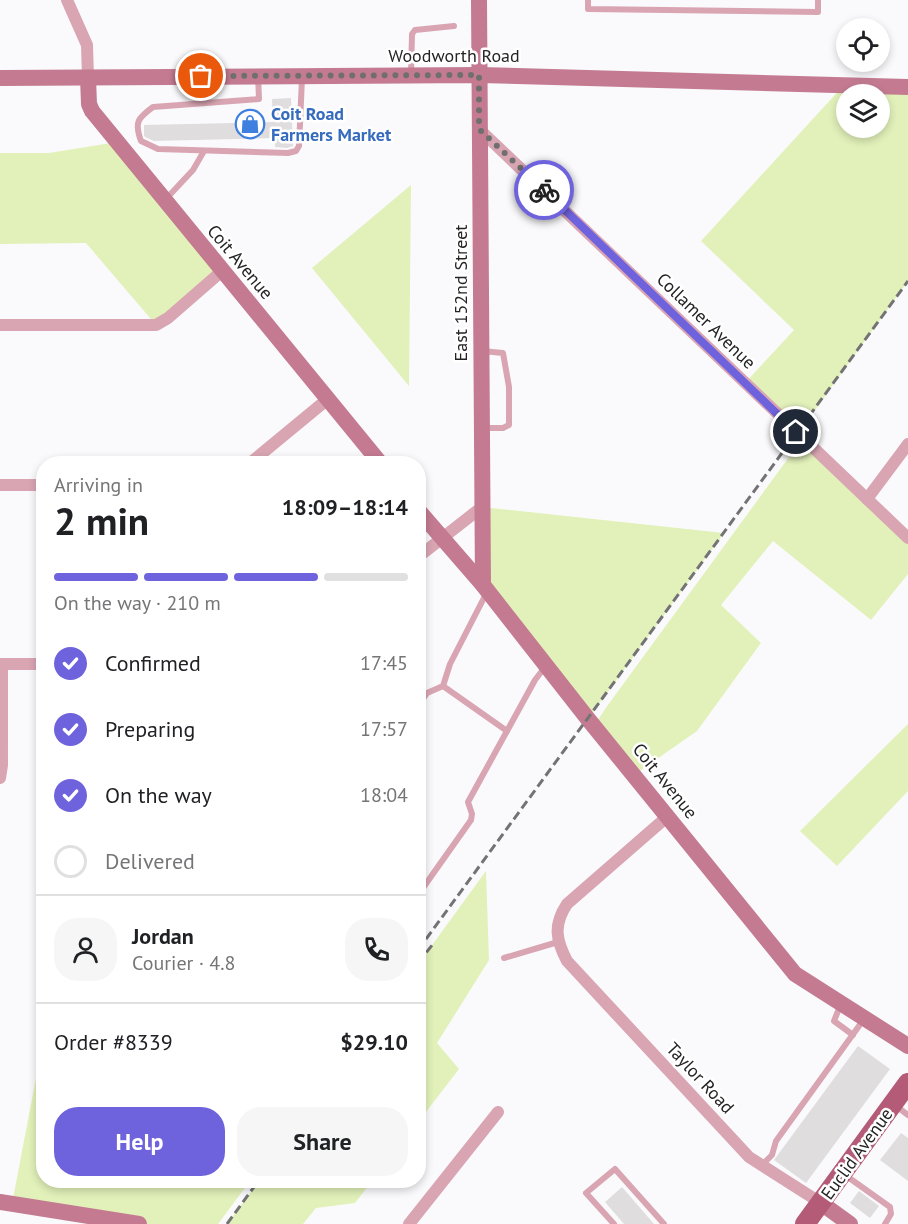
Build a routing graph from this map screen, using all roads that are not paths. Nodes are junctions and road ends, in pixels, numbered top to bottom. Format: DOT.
graph roads {
  1 [pos="67,0"];
  2 [pos="479,0"];
  3 [pos="588,0"];
  4 [pos="818,0"];
  5 [pos="454,26"];
  6 [pos="411,75"];
  7 [pos="479,75"];
  8 [pos="258,76"];
  9 [pos="303,76"];
  10 [pos="0,78"];
  11 [pos="88,78"];
  12 [pos="908,87"];
  13 [pos="479,129"];
  14 [pos="204,151"];
  15 [pos="165,201"];
  16 [pos="222,271"];
  17 [pos="0,325"];
  18 [pos="481,351"];
  19 [pos="329,399"];
  20 [pos="482,428"];
  21 [pos="908,444"];
  22 [pos="259,456"];
  23 [pos="375,456"];
  24 [pos="0,485"];
  25 [pos="36,485"];
  26 [pos="867,500"];
  27 [pos="482,507"];
  28 [pos="426,520"];
  29 [pos="908,538"];
  30 [pos="441,539"];
  31 [pos="426,551"];
  32 [pos="485,588"];
  33 [pos="1,664"];
  34 [pos="36,664"];
  35 [pos="546,665"];
  36 [pos="443,686"];
  37 [pos="426,696"];
  38 [pos="507,731"];
  39 [pos="0,778"];
  40 [pos="668,816"];
  41 [pos="426,884"];
  42 [pos="558,942"];
  43 [pos="504,958"];
  44 [pos="842,1003"];
  45 [pos="865,1018"];
  46 [pos="853,1035"];
  47 [pos="908,1046"];
  48 [pos="908,1083"];
  49 [pos="900,1109"];
  50 [pos="498,1112"];
  51 [pos="762,1165"];
  52 [pos="842,1173"];
  53 [pos="0,1202"];
  54 [pos="821,1203"];
  55 [pos="139,1224"];
  56 [pos="409,1224"];
  57 [pos="614,1224"];
  58 [pos="664,1224"];
  59 [pos="805,1224"];
  60 [pos="850,1224"];
  61 [pos="885,1224"];
  1 -- 11 [label="street"];
  2 -- 7 [label="street, East 152nd Street"];
  3 -- 4 [label="lane"];
  5 -- 6 [label="lane"];
  6 -- 7 [label="street, Woodworth Road"];
  6 -- 9 [label="street, Woodworth Road"];
  7 -- 12 [label="street, Woodworth Road"];
  7 -- 13 [label="street, East 152nd Street"];
  8 -- 9 [label="street, Woodworth Road"];
  8 -- 11 [label="street, Woodworth Road"];
  8 -- 14 [label="lane"];
  9 -- 14 [label="lane"];
  10 -- 11 [label="street, Woodworth Road"];
  11 -- 15 [label="street, Coit Avenue"];
  13 -- 18 [label="street, East 152nd Street"];
  13 -- 26 [label="street, Collamer Avenue"];
  14 -- 15 [label="lane"];
  15 -- 16 [label="street, Coit Avenue"];
  16 -- 17 [label="street"];
  16 -- 19 [label="street, Coit Avenue"];
  18 -- 20 [label="street, East 152nd Street"];
  18 -- 20 [label="lane"];
  19 -- 22 [label="street"];
  19 -- 23 [label="street, Coit Avenue"];
  20 -- 27 [label="street, East 152nd Street"];
  21 -- 26 [label="street"];
  24 -- 25 [label="street"];
  26 -- 29 [label="street, Collamer Avenue"];
  27 -- 30 [label="street"];
  27 -- 32 [label="street, East 152nd Street"];
  28 -- 30 [label="street, Coit Avenue"];
  30 -- 31 [label="street"];
  30 -- 32 [label="street, Coit Avenue"];
  32 -- 35 [label="street, Coit Avenue"];
  32 -- 36 [label="lane"];
  33 -- 34 [label="street"];
  33 -- 39 [label="street"];
  35 -- 38 [label="lane"];
  35 -- 40 [label="street, Coit Avenue"];
  36 -- 37 [label="lane"];
  36 -- 38 [label="lane"];
  38 -- 41 [label="lane"];
  40 -- 42 [label="street"];
  40 -- 44 [label="street, Coit Avenue"];
  42 -- 43 [label="lane"];
  42 -- 51 [label="street, Taylor Road"];
  44 -- 45 [label="street, Coit Avenue"];
  44 -- 46 [label="lane"];
  45 -- 46 [label="lane"];
  45 -- 47 [label="street, Coit Avenue"];
  46 -- 51 [label="lane"];
  48 -- 49 [label="main road, Euclid Avenue"];
  49 -- 52 [label="main road, Euclid Avenue"];
  50 -- 56 [label="street"];
  51 -- 54 [label="street, Taylor Road"];
  52 -- 54 [label="main road, Euclid Avenue"];
  52 -- 61 [label="lane"];
  53 -- 55 [label="street"];
  54 -- 59 [label="main road, Euclid Avenue"];
  54 -- 60 [label="street"];
  57 -- 58 [label="lane"];
}
